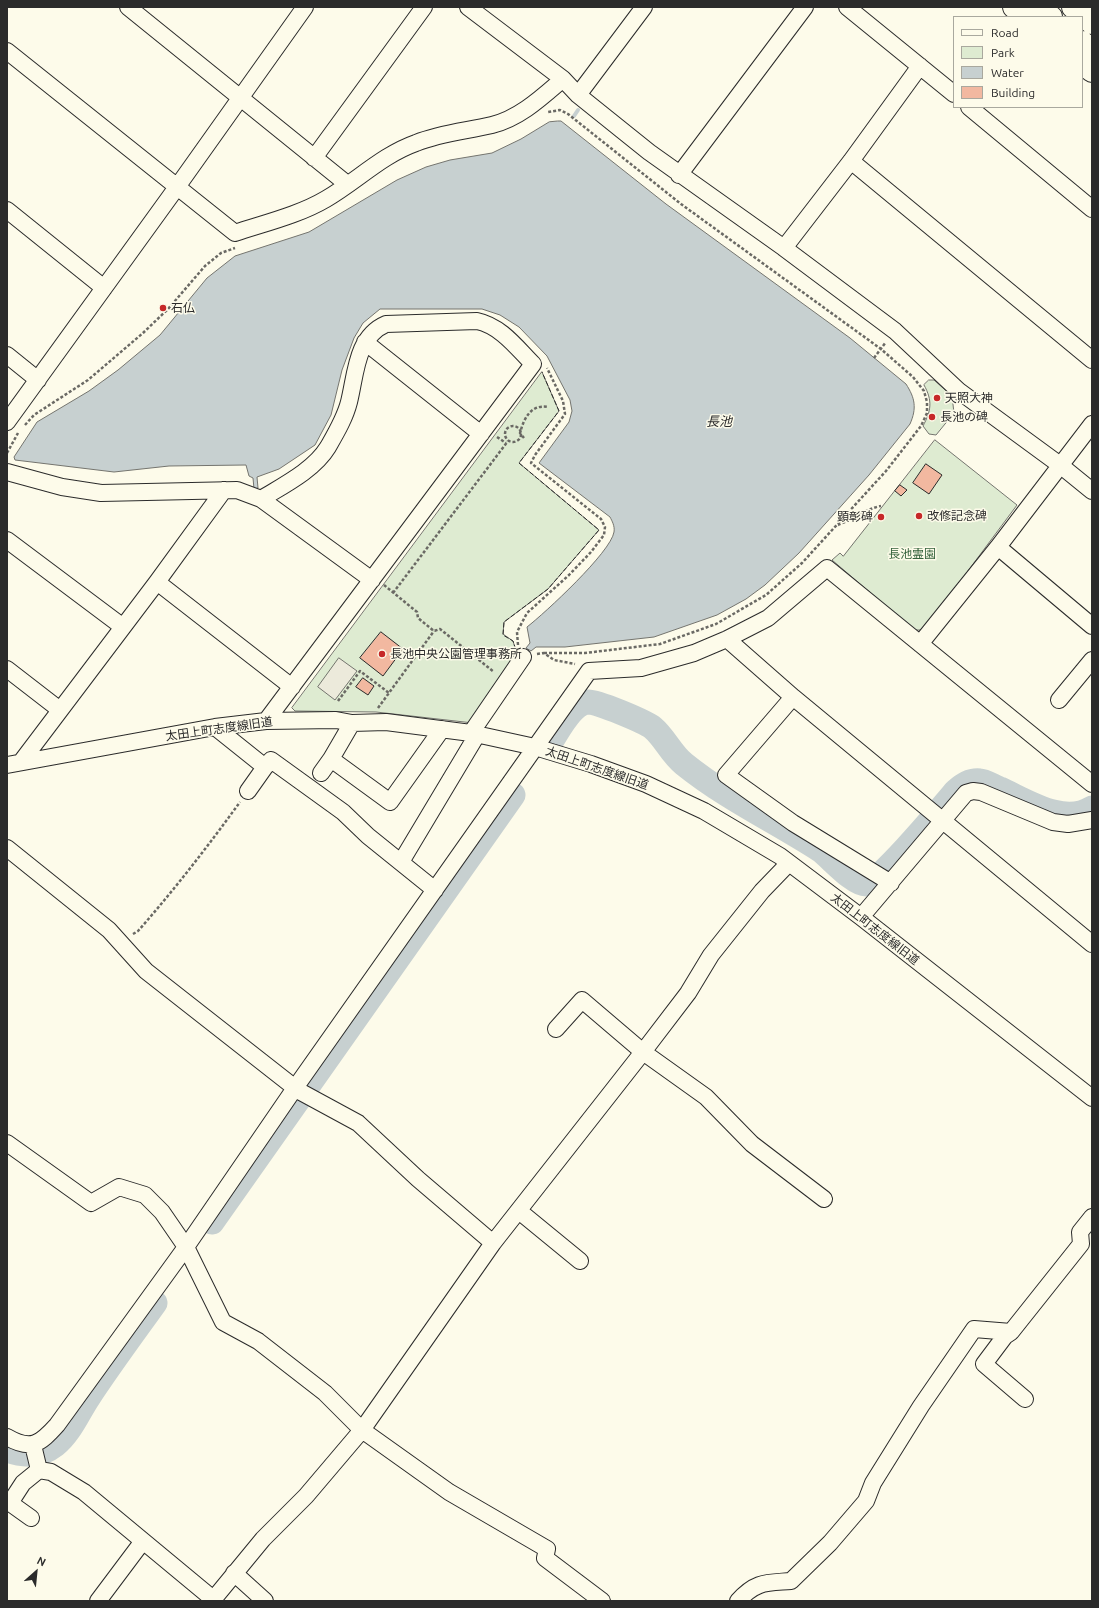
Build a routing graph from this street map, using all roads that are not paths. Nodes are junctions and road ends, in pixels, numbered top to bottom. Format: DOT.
graph roads {
  1 [pos="128,7"];
  2 [pos="424,7"];
  3 [pos="468,7"];
  4 [pos="644,7"];
  5 [pos="805,7"];
  6 [pos="847,7"];
  7 [pos="1014,7"];
  8 [pos="1039,7"];
  9 [pos="1073,7"];
  10 [pos="302,8"];
  11 [pos="1025,16"];
  12 [pos="1050,16"];
  13 [pos="1092,23"];
  14 [pos="1083,43"];
  15 [pos="1092,50"];
  16 [pos="7,51"];
  17 [pos="1083,64"];
  18 [pos="920,66"];
  19 [pos="1092,71"];
  20 [pos="563,79"];
  21 [pos="953,93"];
  22 [pos="578,95"];
  23 [pos="240,96"];
  24 [pos="971,108"];
  25 [pos="314,158"];
  26 [pos="851,162"];
  27 [pos="679,175"];
  28 [pos="347,184"];
  29 [pos="177,187"];
  30 [pos="7,210"];
  31 [pos="1092,210"];
  32 [pos="784,248"];
  33 [pos="104,288"];
  34 [pos="365,342"];
  35 [pos="7,355"];
  36 [pos="1092,360"];
  37 [pos="38,380"];
  38 [pos="8,419"];
  39 [pos="1092,424"];
  40 [pos="488,435"];
  41 [pos="1060,465"];
  42 [pos="7,472"];
  43 [pos="224,490"];
  44 [pos="1092,491"];
  45 [pos="261,499"];
  46 [pos="7,540"];
  47 [pos="998,547"];
  48 [pos="157,582"];
  49 [pos="377,582"];
  50 [pos="1092,626"];
  51 [pos="123,627"];
  52 [pos="727,639"];
  53 [pos="920,644"];
  54 [pos="523,657"];
  55 [pos="1092,660"];
  56 [pos="7,669"];
  57 [pos="292,687"];
  58 [pos="793,697"];
  59 [pos="1059,700"];
  60 [pos="60,710"];
  61 [pos="266,721"];
  62 [pos="352,723"];
  63 [pos="215,727"];
  64 [pos="442,729"];
  65 [pos="474,734"];
  66 [pos="535,747"];
  67 [pos="331,759"];
  68 [pos="14,763"];
  69 [pos="265,767"];
  70 [pos="321,773"];
  71 [pos="1092,784"];
  72 [pos="248,792"];
  73 [pos="937,816"];
  74 [pos="1092,820"];
  75 [pos="7,848"];
  76 [pos="401,862"];
  77 [pos="789,862"];
  78 [pos="884,878"];
  79 [pos="435,890"];
  80 [pos="861,917"];
  81 [pos="1092,944"];
  82 [pos="556,1029"];
  83 [pos="643,1052"];
  84 [pos="301,1092"];
  85 [pos="1092,1098"];
  86 [pos="7,1143"];
  87 [pos="824,1199"];
  88 [pos="519,1211"];
  89 [pos="1092,1217"];
  90 [pos="1080,1232"];
  91 [pos="494,1243"];
  92 [pos="1092,1243"];
  93 [pos="186,1247"];
  94 [pos="580,1261"];
  95 [pos="1011,1332"];
  96 [pos="1025,1399"];
  97 [pos="362,1430"];
  98 [pos="7,1437"];
  99 [pos="33,1445"];
  100 [pos="38,1466"];
  101 [pos="8,1504"];
  102 [pos="31,1518"];
  103 [pos="143,1541"];
  104 [pos="234,1573"];
  105 [pos="213,1600"];
  106 [pos="98,1601"];
  107 [pos="265,1601"];
  108 [pos="602,1601"];
  109 [pos="738,1601"];
  1 -- 23 [label="street"];
  2 -- 25 [label="street"];
  3 -- 20 [label="street"];
  4 -- 22 [label="street"];
  5 -- 27 [label="street"];
  6 -- 18 [label="street"];
  7 -- 11 [label="highway"];
  8 -- 12 [label="highway"];
  9 -- 13 [label="highway"];
  10 -- 23 [label="street"];
  14 -- 15 [label="highway"];
  16 -- 29 [label="street"];
  17 -- 19 [label="highway"];
  18 -- 21 [label="street"];
  18 -- 26 [label="street"];
  20 -- 22 [label="street"];
  20 -- 28 [label="street"];
  22 -- 27 [label="street"];
  23 -- 25 [label="street"];
  23 -- 29 [label="street"];
  24 -- 31 [label="street"];
  25 -- 28 [label="street"];
  26 -- 32 [label="street"];
  26 -- 36 [label="street"];
  27 -- 32 [label="street"];
  28 -- 29 [label="street"];
  29 -- 33 [label="street"];
  30 -- 33 [label="street"];
  32 -- 41 [label="street"];
  33 -- 37 [label="street"];
  34 -- 40 [label="street"];
  34 -- 40 [label="street"];
  34 -- 45 [label="street"];
  35 -- 37 [label="street"];
  37 -- 38 [label="street"];
  39 -- 41 [label="street"];
  40 -- 49 [label="street"];
  41 -- 44 [label="street"];
  41 -- 47 [label="street"];
  42 -- 43 [label="street"];
  43 -- 45 [label="street"];
  43 -- 48 [label="street"];
  45 -- 49 [label="street"];
  46 -- 51 [label="street"];
  47 -- 50 [label="street"];
  47 -- 53 [label="street"];
  48 -- 51 [label="street"];
  48 -- 57 [label="street"];
  49 -- 57 [label="street"];
  51 -- 60 [label="street"];
  52 -- 53 [label="street"];
  52 -- 58 [label="street"];
  52 -- 66 [label="street"];
  53 -- 71 [label="street"];
  54 -- 65 [label="street"];
  55 -- 59 [label="street"];
  56 -- 60 [label="street"];
  57 -- 61 [label="street"];
  58 -- 73 [label="street"];
  58 -- 78 [label="street"];
  60 -- 68 [label="street"];
  61 -- 62 [label="street, 太田上町志度線旧道"];
  61 -- 63 [label="street, 太田上町志度線旧道"];
  62 -- 64 [label="street, 太田上町志度線旧道"];
  62 -- 67 [label="street"];
  63 -- 68 [label="street, 太田上町志度線旧道"];
  63 -- 69 [label="street"];
  64 -- 65 [label="street, 太田上町志度線旧道"];
  64 -- 67 [label="street"];
  65 -- 66 [label="street, 太田上町志度線旧道"];
  65 -- 76 [label="street"];
  66 -- 77 [label="street, 太田上町志度線旧道"];
  66 -- 79 [label="street"];
  67 -- 70 [label="street"];
  69 -- 72 [label="street"];
  69 -- 76 [label="street"];
  73 -- 74 [label="street"];
  73 -- 78 [label="street"];
  73 -- 81 [label="street"];
  75 -- 84 [label="street"];
  76 -- 79 [label="street"];
  77 -- 80 [label="street, 太田上町志度線旧道"];
  77 -- 83 [label="street"];
  78 -- 80 [label="street"];
  79 -- 84 [label="street"];
  80 -- 85 [label="street, 太田上町志度線旧道"];
  82 -- 83 [label="street"];
  83 -- 87 [label="street"];
  83 -- 88 [label="street"];
  84 -- 91 [label="street"];
  84 -- 93 [label="street"];
  86 -- 93 [label="street"];
  88 -- 91 [label="street"];
  88 -- 94 [label="street"];
  89 -- 90 [label="street"];
  90 -- 92 [label="street"];
  90 -- 95 [label="street"];
  91 -- 97 [label="street"];
  93 -- 97 [label="street"];
  93 -- 99 [label="street"];
  95 -- 96 [label="street"];
  95 -- 109 [label="street"];
  97 -- 104 [label="street"];
  97 -- 108 [label="street"];
  98 -- 99 [label="street"];
  99 -- 100 [label="street"];
  100 -- 101 [label="street"];
  100 -- 103 [label="street"];
  101 -- 102 [label="street"];
  103 -- 105 [label="street"];
  103 -- 106 [label="street"];
  104 -- 105 [label="street"];
  104 -- 107 [label="street"];
}
